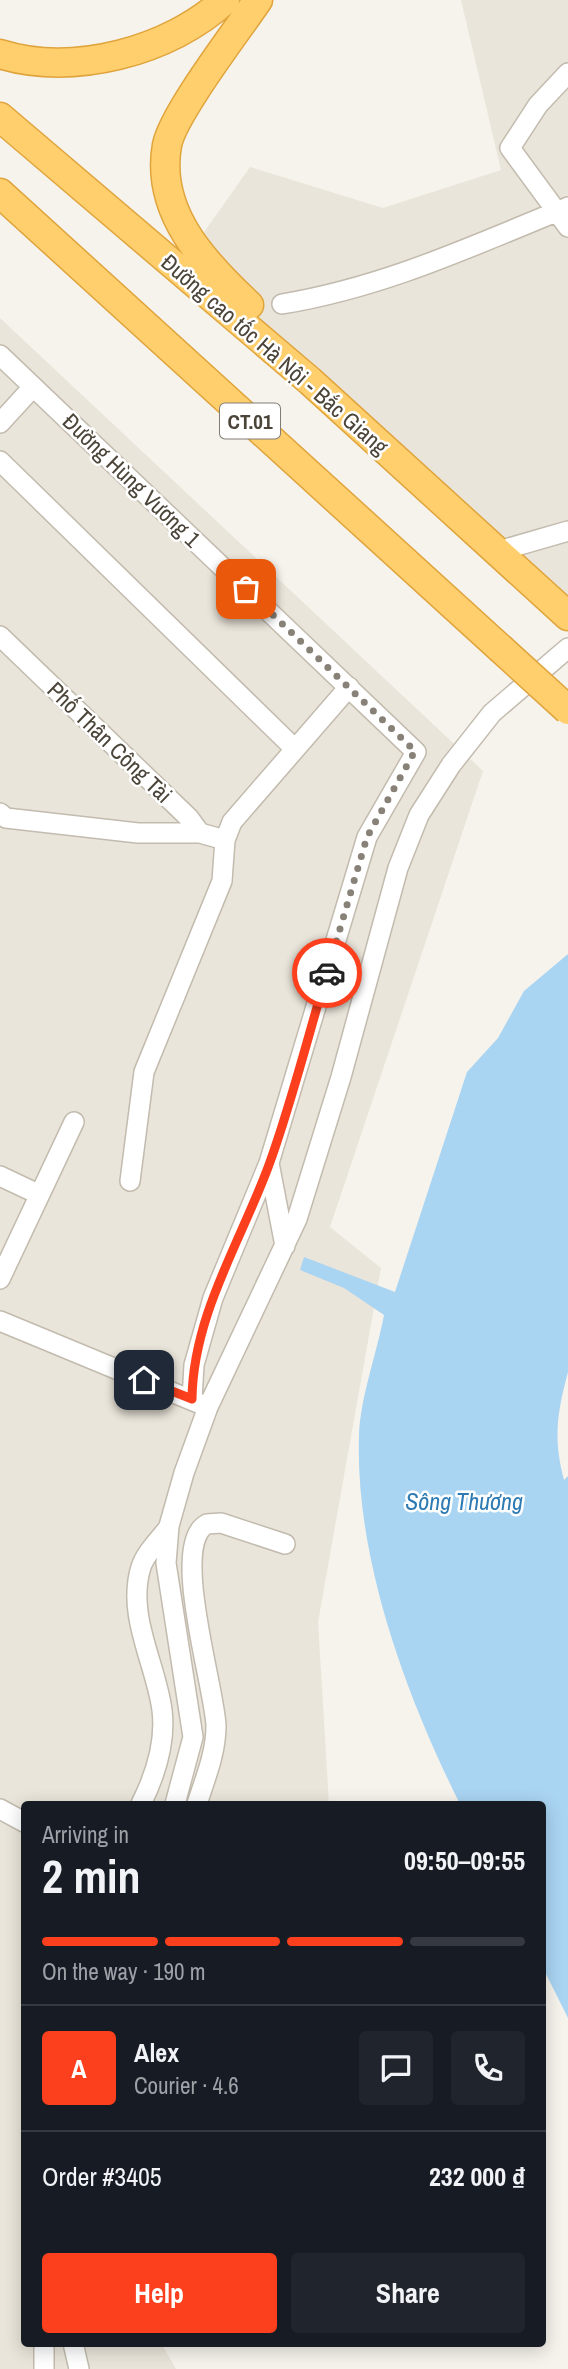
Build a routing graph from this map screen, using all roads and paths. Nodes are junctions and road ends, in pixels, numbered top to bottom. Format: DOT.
graph roads {
  1 [pos="225,0"];
  2 [pos="258,0"];
  3 [pos="0,54"];
  4 [pos="568,73"];
  5 [pos="0,117"];
  6 [pos="0,193"];
  7 [pos="565,215"];
  8 [pos="282,304"];
  9 [pos="0,355"];
  10 [pos="310,380"];
  11 [pos="33,387"];
  12 [pos="0,424"];
  13 [pos="0,461"];
  14 [pos="568,531"];
  15 [pos="509,548"];
  16 [pos="568,616"];
  17 [pos="0,636"];
  18 [pos="568,648"];
  19 [pos="349,687"];
  20 [pos="568,710"];
  21 [pos="295,749"];
  22 [pos="2,816"];
  23 [pos="200,833"];
  24 [pos="225,840"];
  25 [pos="74,1122"];
  26 [pos="270,1163"];
  27 [pos="0,1176"];
  28 [pos="130,1181"];
  29 [pos="38,1194"];
  30 [pos="285,1246"];
  31 [pos="0,1279"];
  32 [pos="0,1321"];
  33 [pos="200,1403"];
  34 [pos="169,1526"];
  35 [pos="285,1544"];
  36 [pos="142,1801"];
  37 [pos="175,1801"];
  38 [pos="198,1801"];
  39 [pos="0,1809"];
  40 [pos="21,1820"];
  41 [pos="44,2347"];
  42 [pos="74,2347"];
  43 [pos="44,2369"];
  44 [pos="79,2369"];
  1 -- 3 [label="highway"];
  2 -- 10 [label="highway"];
  4 -- 7 [label="street"];
  5 -- 10 [label="highway, Đường cao tốc Hà Nội - Bắc Giang"];
  6 -- 20 [label="highway, CT.01, bridge"];
  7 -- 8 [label="street"];
  9 -- 11 [label="street, Đường Hùng Vương 1"];
  10 -- 16 [label="highway, Đường cao tốc Hà Nội - Bắc Giang"];
  11 -- 12 [label="street"];
  11 -- 19 [label="street, Đường Hùng Vương 1"];
  13 -- 21 [label="street"];
  14 -- 15 [label="street"];
  17 -- 23 [label="street, Phố Thân Công Tài"];
  18 -- 30 [label="street"];
  19 -- 21 [label="street"];
  19 -- 26 [label="street, Đường Hùng Vương 1"];
  21 -- 24 [label="street"];
  22 -- 23 [label="street"];
  23 -- 24 [label="street"];
  24 -- 28 [label="street"];
  25 -- 29 [label="street"];
  26 -- 30 [label="street"];
  26 -- 33 [label="street"];
  27 -- 29 [label="street"];
  29 -- 31 [label="street"];
  30 -- 33 [label="street"];
  32 -- 33 [label="street"];
  33 -- 34 [label="street"];
  34 -- 36 [label="street"];
  34 -- 37 [label="street"];
  35 -- 38 [label="street"];
  39 -- 40 [label="street"];
  41 -- 43 [label="street"];
  42 -- 44 [label="street"];
}
